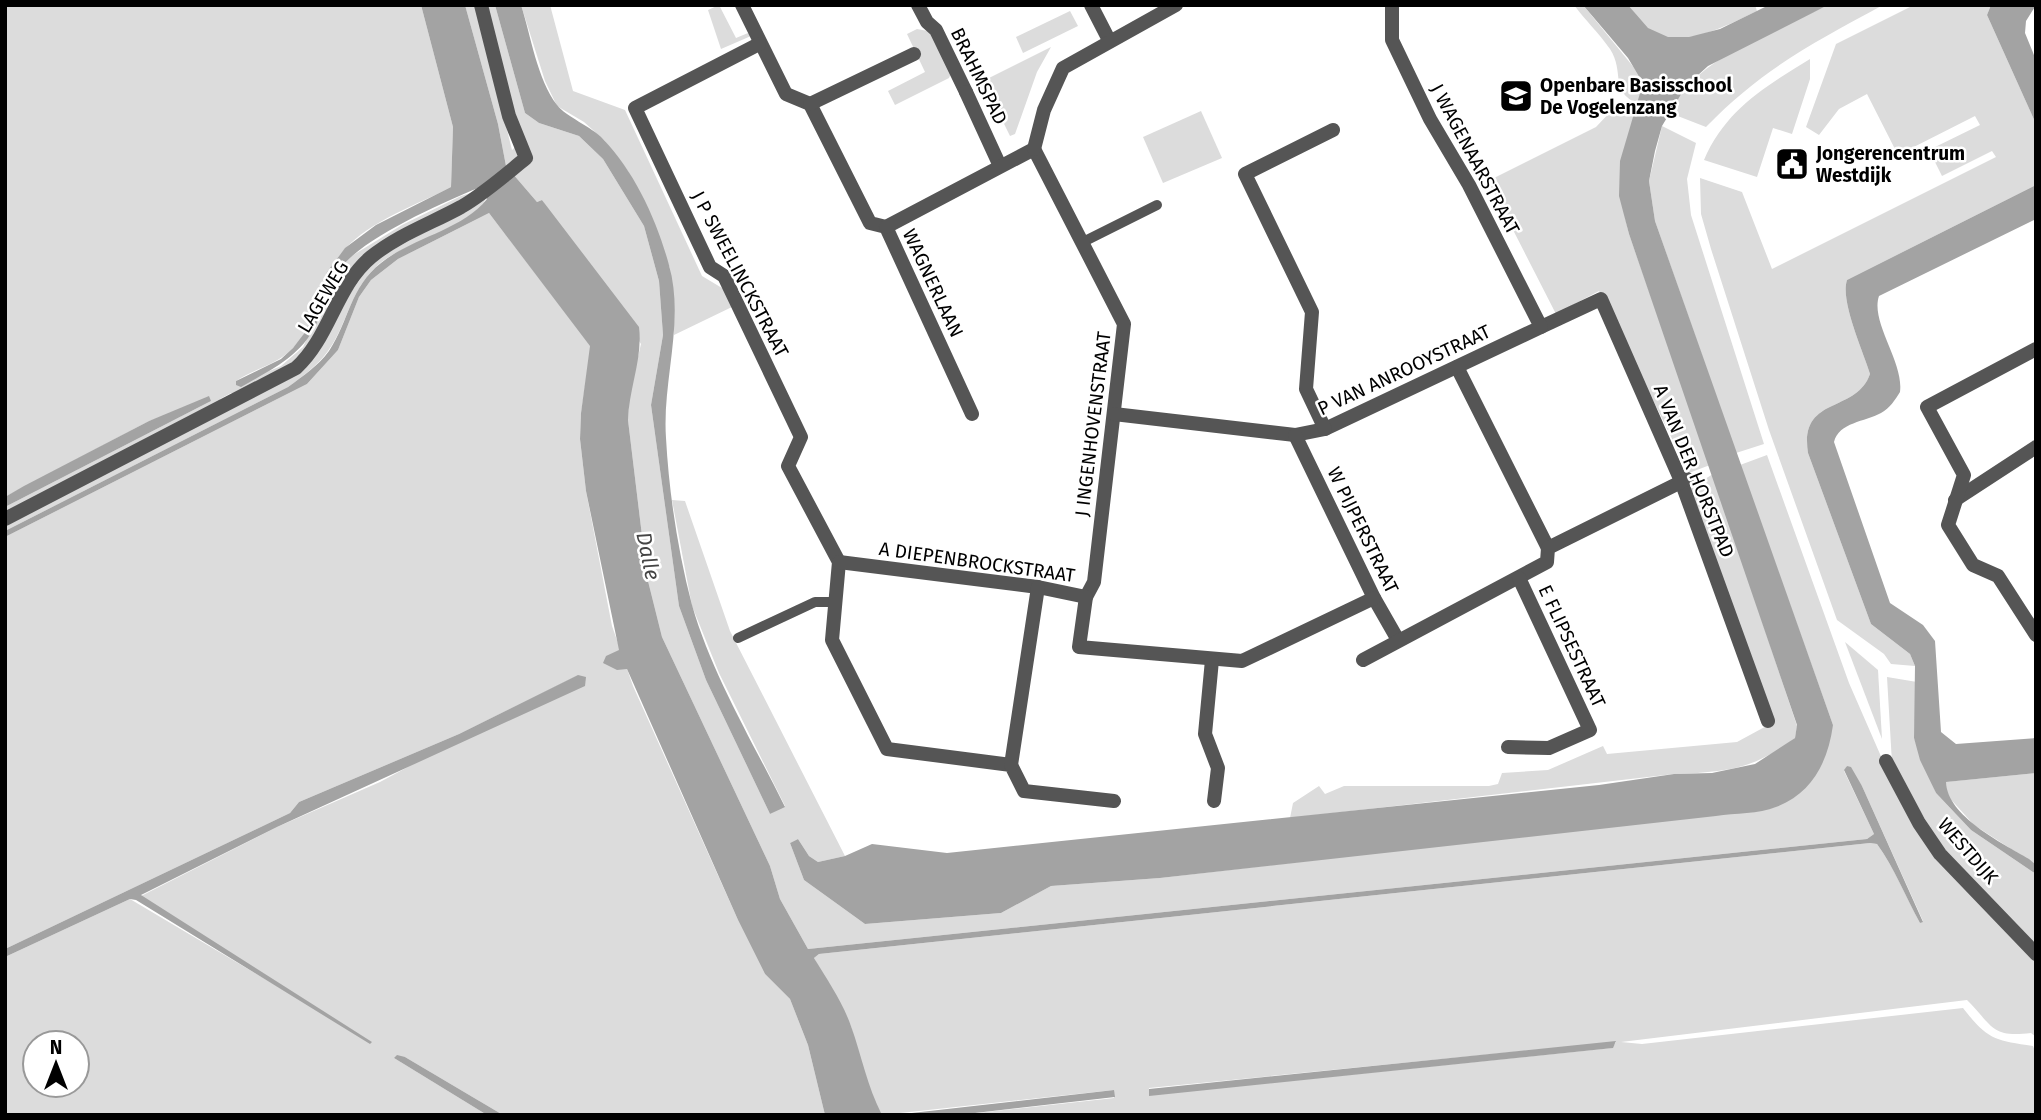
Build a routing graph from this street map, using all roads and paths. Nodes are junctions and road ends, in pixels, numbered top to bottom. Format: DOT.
graph roads {
  1 [pos="481,5"];
  2 [pos="742,5"];
  3 [pos="918,5"];
  4 [pos="1091,5"];
  5 [pos="1176,5"];
  6 [pos="1392,5"];
  7 [pos="1109,40"];
  8 [pos="759,44"];
  9 [pos="914,54"];
  10 [pos="810,104"];
  11 [pos="1333,130"];
  12 [pos="1034,149"];
  13 [pos="1000,166"];
  14 [pos="1157,205"];
  15 [pos="886,227"];
  16 [pos="1083,242"];
  17 [pos="1541,327"];
  18 [pos="2036,349"];
  19 [pos="1457,366"];
  20 [pos="972,414"];
  21 [pos="1114,414"];
  22 [pos="1325,429"];
  23 [pos="1295,435"];
  24 [pos="2036,447"];
  25 [pos="1684,480"];
  26 [pos="1955,500"];
  27 [pos="5,519"];
  28 [pos="1548,548"];
  29 [pos="839,562"];
  30 [pos="1519,578"];
  31 [pos="1038,587"];
  32 [pos="1086,597"];
  33 [pos="1374,598"];
  34 [pos="836,602"];
  35 [pos="2036,635"];
  36 [pos="738,638"];
  37 [pos="1398,640"];
  38 [pos="1212,660"];
  39 [pos="1363,660"];
  40 [pos="1768,722"];
  41 [pos="1508,747"];
  42 [pos="1886,761"];
  43 [pos="1011,765"];
  44 [pos="1114,801"];
  45 [pos="1214,801"];
  46 [pos="2036,954"];
  1 -- 27 [label="street, LAGEWEG"];
  2 -- 8 [label="street"];
  3 -- 13 [label="street, BRAHMSPAD"];
  4 -- 7 [label="street"];
  5 -- 7 [label="street"];
  6 -- 17 [label="street, J WAGENAARSTRAAT"];
  7 -- 12 [label="street"];
  8 -- 10 [label="street"];
  8 -- 29 [label="street, J P SWEELINCKSTRAAT"];
  9 -- 10 [label="street"];
  10 -- 15 [label="street, WAGNERLAAN"];
  11 -- 22 [label="street"];
  12 -- 13 [label="street"];
  12 -- 16 [label="street, J INGENHOVENSTRAAT"];
  13 -- 15 [label="street"];
  14 -- 16 [label="lane"];
  15 -- 20 [label="street, WAGNERLAAN"];
  16 -- 21 [label="street, J INGENHOVENSTRAAT"];
  17 -- 19 [label="street, P VAN ANROOYSTRAAT"];
  17 -- 25 [label="street, A VAN DER HORSTPAD"];
  18 -- 26 [label="street"];
  19 -- 22 [label="street, P VAN ANROOYSTRAAT"];
  19 -- 28 [label="street"];
  21 -- 23 [label="street, P VAN ANROOYSTRAAT"];
  21 -- 32 [label="street, J INGENHOVENSTRAAT"];
  22 -- 23 [label="street, P VAN ANROOYSTRAAT"];
  23 -- 33 [label="street, W PIJPERSTRAAT"];
  24 -- 26 [label="street"];
  25 -- 28 [label="street"];
  25 -- 40 [label="street, A VAN DER HORSTPAD"];
  26 -- 35 [label="street"];
  28 -- 30 [label="street"];
  29 -- 31 [label="street, A DIEPENBROCKSTRAAT"];
  29 -- 34 [label="street"];
  30 -- 37 [label="street"];
  30 -- 41 [label="street, E FLIPSESTRAAT"];
  31 -- 32 [label="street, A DIEPENBROCKSTRAAT"];
  31 -- 43 [label="street"];
  32 -- 38 [label="street, A DIEPENBROCKSTRAAT"];
  33 -- 37 [label="street, W PIJPERSTRAAT"];
  33 -- 38 [label="street, A DIEPENBROCKSTRAAT"];
  34 -- 36 [label="lane"];
  34 -- 43 [label="street"];
  37 -- 39 [label="street"];
  38 -- 45 [label="street"];
  42 -- 46 [label="street, WESTDIJK"];
  43 -- 44 [label="street"];
}
